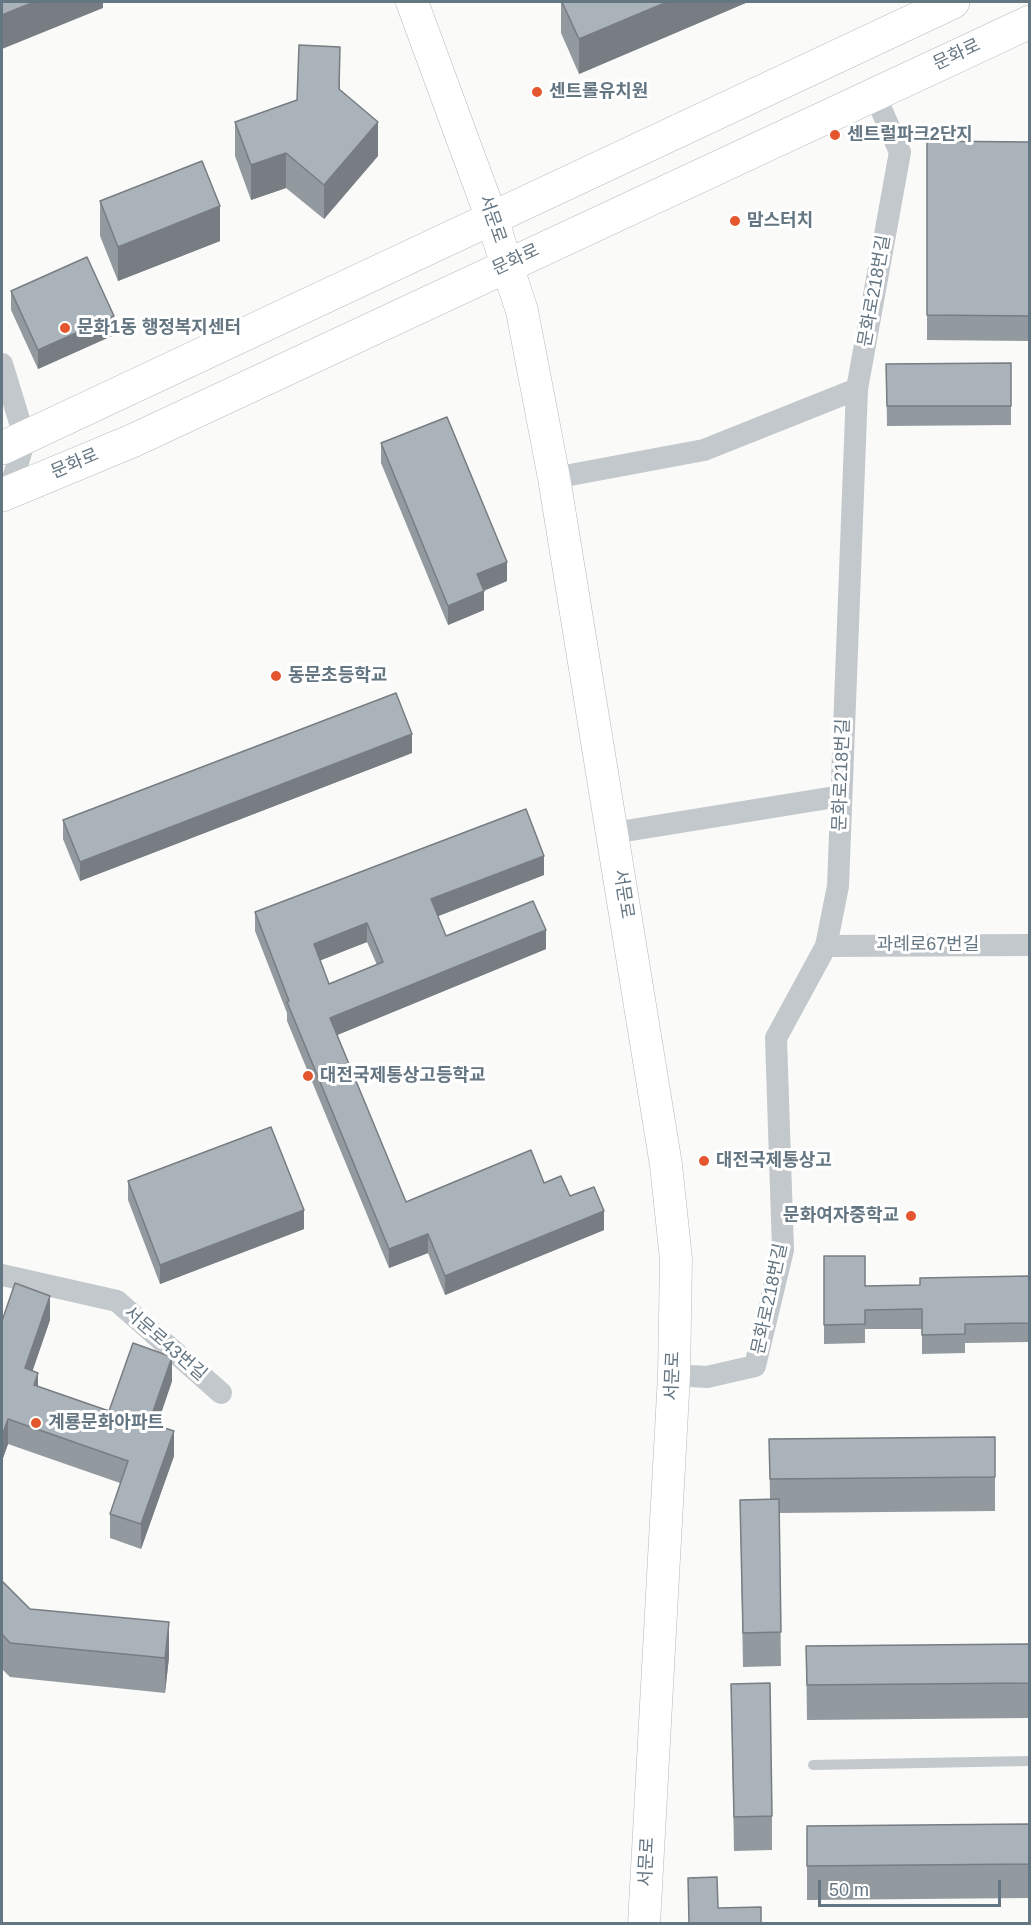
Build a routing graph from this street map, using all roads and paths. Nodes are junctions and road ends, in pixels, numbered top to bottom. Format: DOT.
graph roads {
  1 [pos="412,2"];
  2 [pos="953,2"];
  3 [pos="1029,22"];
  4 [pos="874,93"];
  5 [pos="492,219"];
  6 [pos="507,264"];
  7 [pos="2,364"];
  8 [pos="857,389"];
  9 [pos="13,443"];
  10 [pos="554,478"];
  11 [pos="5,493"];
  12 [pos="841,796"];
  13 [pos="613,833"];
  14 [pos="1029,945"];
  15 [pos="826,946"];
  16 [pos="2,1275"];
  17 [pos="674,1375"];
  18 [pos="221,1393"];
  19 [pos="1029,1761"];
  20 [pos="813,1765"];
  21 [pos="644,1923"];
  1 -- 5 [label="main road, 서문로"];
  2 -- 5 [label="main road"];
  3 -- 4 [label="main road, 문화로"];
  4 -- 6 [label="main road, 문화로"];
  4 -- 8 [label="street, 문화로218번길"];
  5 -- 6 [label="main road, 서문로"];
  5 -- 9 [label="main road"];
  6 -- 10 [label="main road, 서문로"];
  6 -- 11 [label="main road, 문화로"];
  7 -- 9 [label="street"];
  8 -- 10 [label="street"];
  8 -- 12 [label="street, 문화로218번길"];
  9 -- 11 [label="street"];
  10 -- 13 [label="main road, 서문로"];
  12 -- 13 [label="street"];
  12 -- 15 [label="street, 문화로218번길"];
  13 -- 17 [label="main road, 서문로"];
  14 -- 15 [label="street, 과례로67번길"];
  15 -- 17 [label="street, 문화로218번길"];
  16 -- 18 [label="street, 서문로43번길"];
  17 -- 21 [label="main road, 서문로"];
  19 -- 20 [label="lane"];
}
